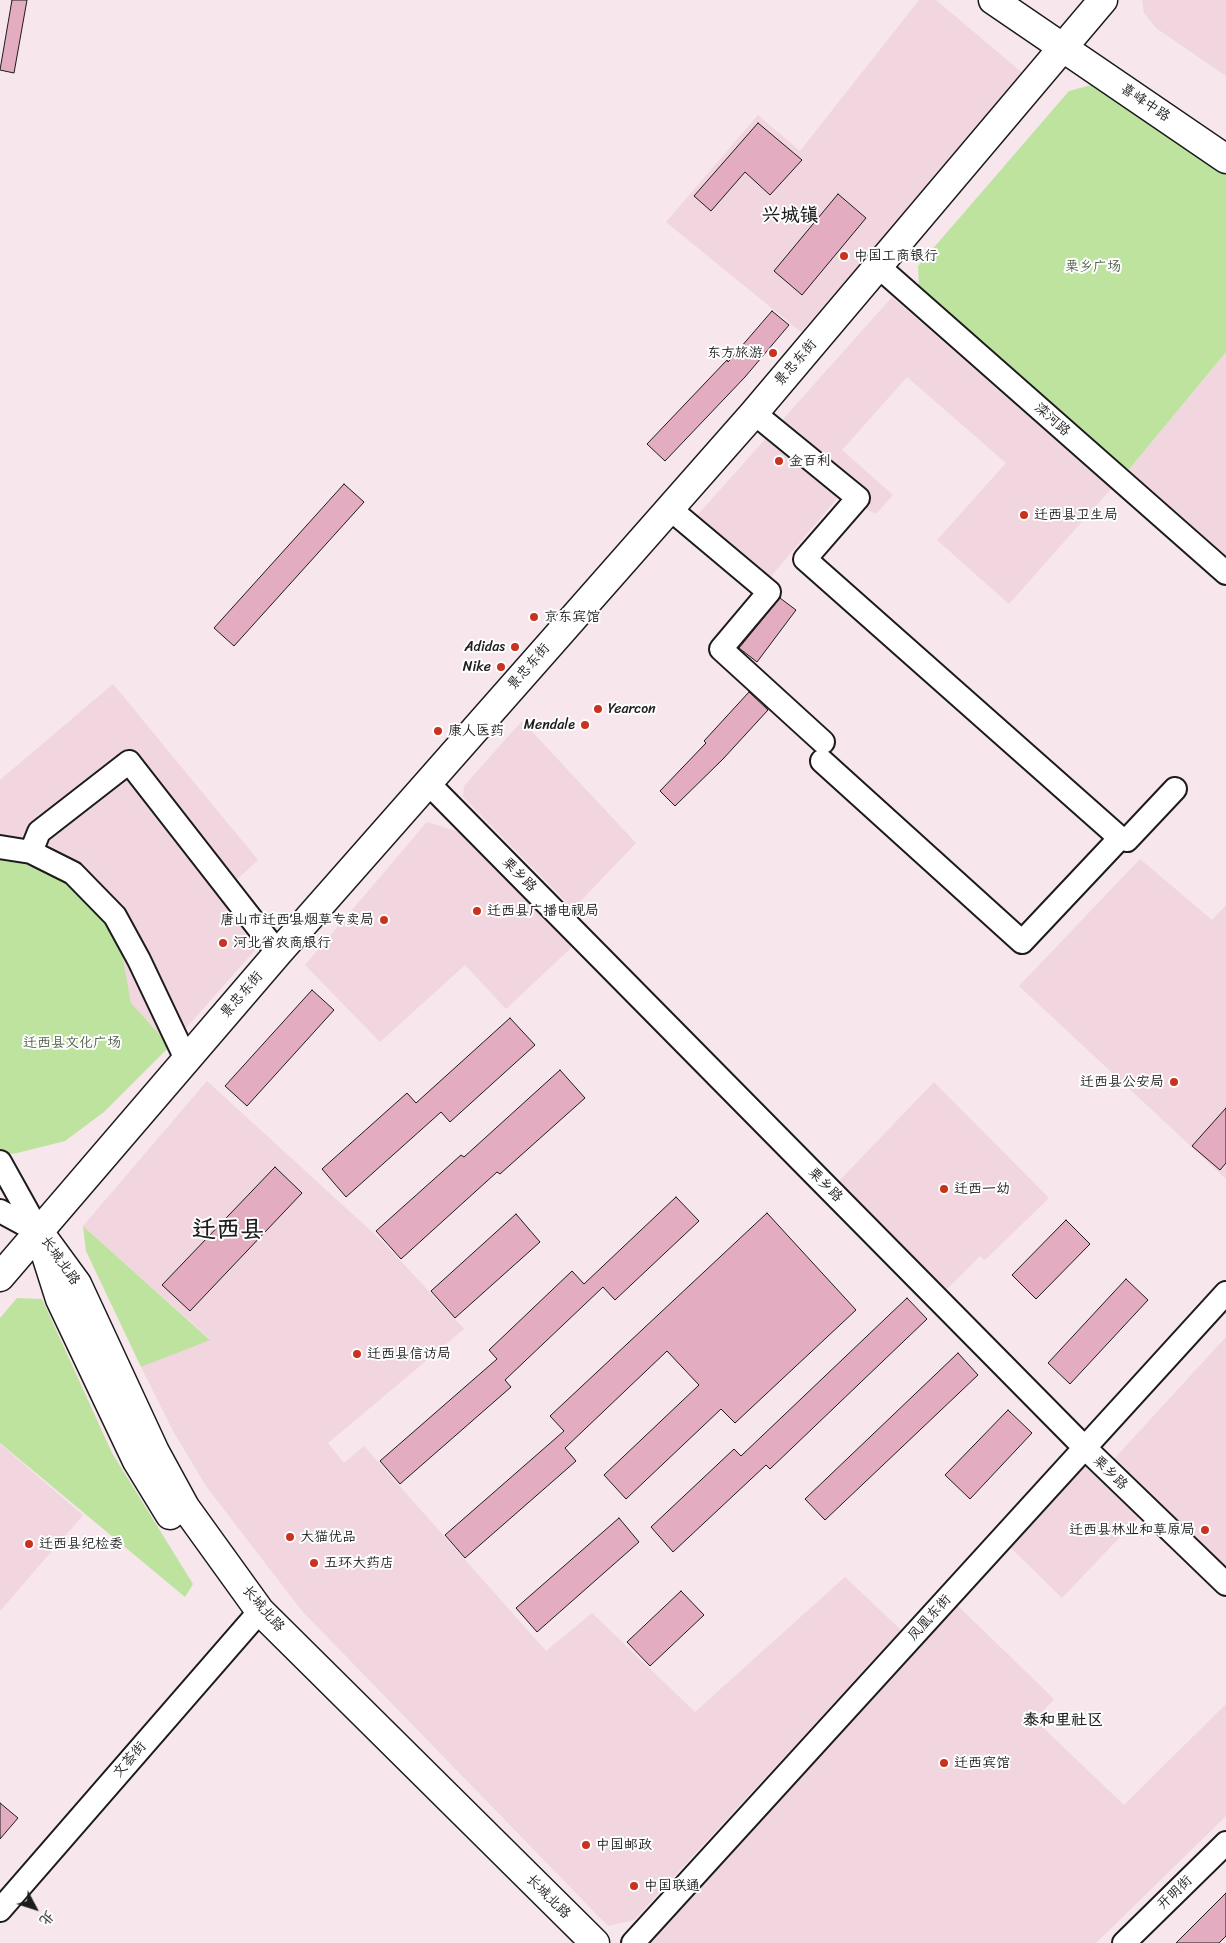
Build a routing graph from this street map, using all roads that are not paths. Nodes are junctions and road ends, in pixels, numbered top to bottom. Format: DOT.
graph roads {
  1 [pos="994,0"];
  2 [pos="1027,0"];
  3 [pos="1104,0"];
  4 [pos="1069,40"];
  5 [pos="1226,136"];
  6 [pos="1226,159"];
  7 [pos="879,266"];
  8 [pos="754,413"];
  9 [pos="669,508"];
  10 [pos="1226,573"];
  11 [pos="427,782"];
  12 [pos="1175,789"];
  13 [pos="1120,838"];
  14 [pos="0,847"];
  15 [pos="31,852"];
  16 [pos="278,953"];
  17 [pos="186,1059"];
  18 [pos="0,1162"];
  19 [pos="0,1211"];
  20 [pos="39,1232"];
  21 [pos="0,1277"];
  22 [pos="1226,1293"];
  23 [pos="1085,1448"];
  24 [pos="1226,1584"];
  25 [pos="255,1618"];
  26 [pos="1226,1843"];
  27 [pos="0,1910"];
  28 [pos="569,1943"];
  29 [pos="595,1943"];
  30 [pos="634,1943"];
  31 [pos="1124,1943"];
  1 -- 4 [label="main road"];
  2 -- 4 [label="main road"];
  3 -- 4 [label="main road, 景忠东街"];
  4 -- 5 [label="main road, 喜峰中路"];
  4 -- 6 [label="main road, 喜峰中路"];
  4 -- 7 [label="main road, 景忠东街"];
  7 -- 8 [label="main road, 景忠东街"];
  7 -- 10 [label="street, 滦河路"];
  8 -- 9 [label="main road, 景忠东街"];
  8 -- 13 [label="street"];
  9 -- 11 [label="main road, 景忠东街"];
  9 -- 13 [label="street"];
  11 -- 16 [label="main road, 景忠东街"];
  11 -- 23 [label="street, 栗乡路"];
  12 -- 13 [label="street"];
  14 -- 15 [label="street"];
  15 -- 16 [label="street"];
  15 -- 17 [label="street"];
  16 -- 17 [label="main road, 景忠东街"];
  17 -- 20 [label="main road, 景忠东街"];
  18 -- 20 [label="street"];
  19 -- 20 [label="street"];
  20 -- 21 [label="main road, 景忠东街"];
  20 -- 25 [label="main road, 长城北路"];
  22 -- 23 [label="street, 凤凰东街"];
  23 -- 24 [label="street, 栗乡路"];
  23 -- 30 [label="street, 凤凰东街"];
  25 -- 27 [label="street, 文荟街"];
  25 -- 28 [label="main road, 长城北路"];
  25 -- 29 [label="main road, 长城北路"];
  26 -- 31 [label="street, 开明街"];
}
